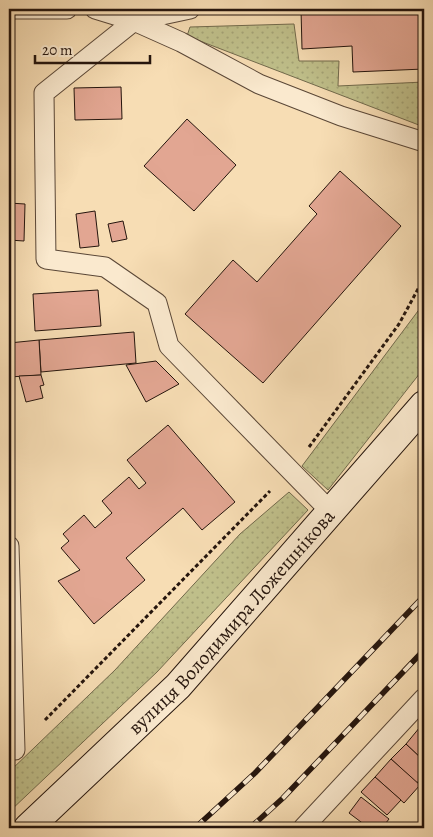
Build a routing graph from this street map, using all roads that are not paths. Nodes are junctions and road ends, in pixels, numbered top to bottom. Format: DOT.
graph roads {
  1 [pos="9,9"];
  2 [pos="67,9"];
  3 [pos="95,9"];
  4 [pos="190,9"];
  5 [pos="134,21"];
  6 [pos="424,142"];
  7 [pos="424,406"];
  8 [pos="331,512"];
  9 [pos="9,546"];
  10 [pos="424,698"];
  11 [pos="15,750"];
  12 [pos="28,828"];
  13 [pos="303,828"];
  1 -- 2 [label="lane"];
  3 -- 5 [label="lane"];
  4 -- 5 [label="lane"];
  5 -- 6 [label="lane"];
  5 -- 8 [label="lane"];
  7 -- 8 [label="street, вулиця Володимира Ложешнікова"];
  8 -- 12 [label="street, вулиця Володимира Ложешнікова"];
  9 -- 11 [label="lane"];
  10 -- 13 [label="lane"];
}
